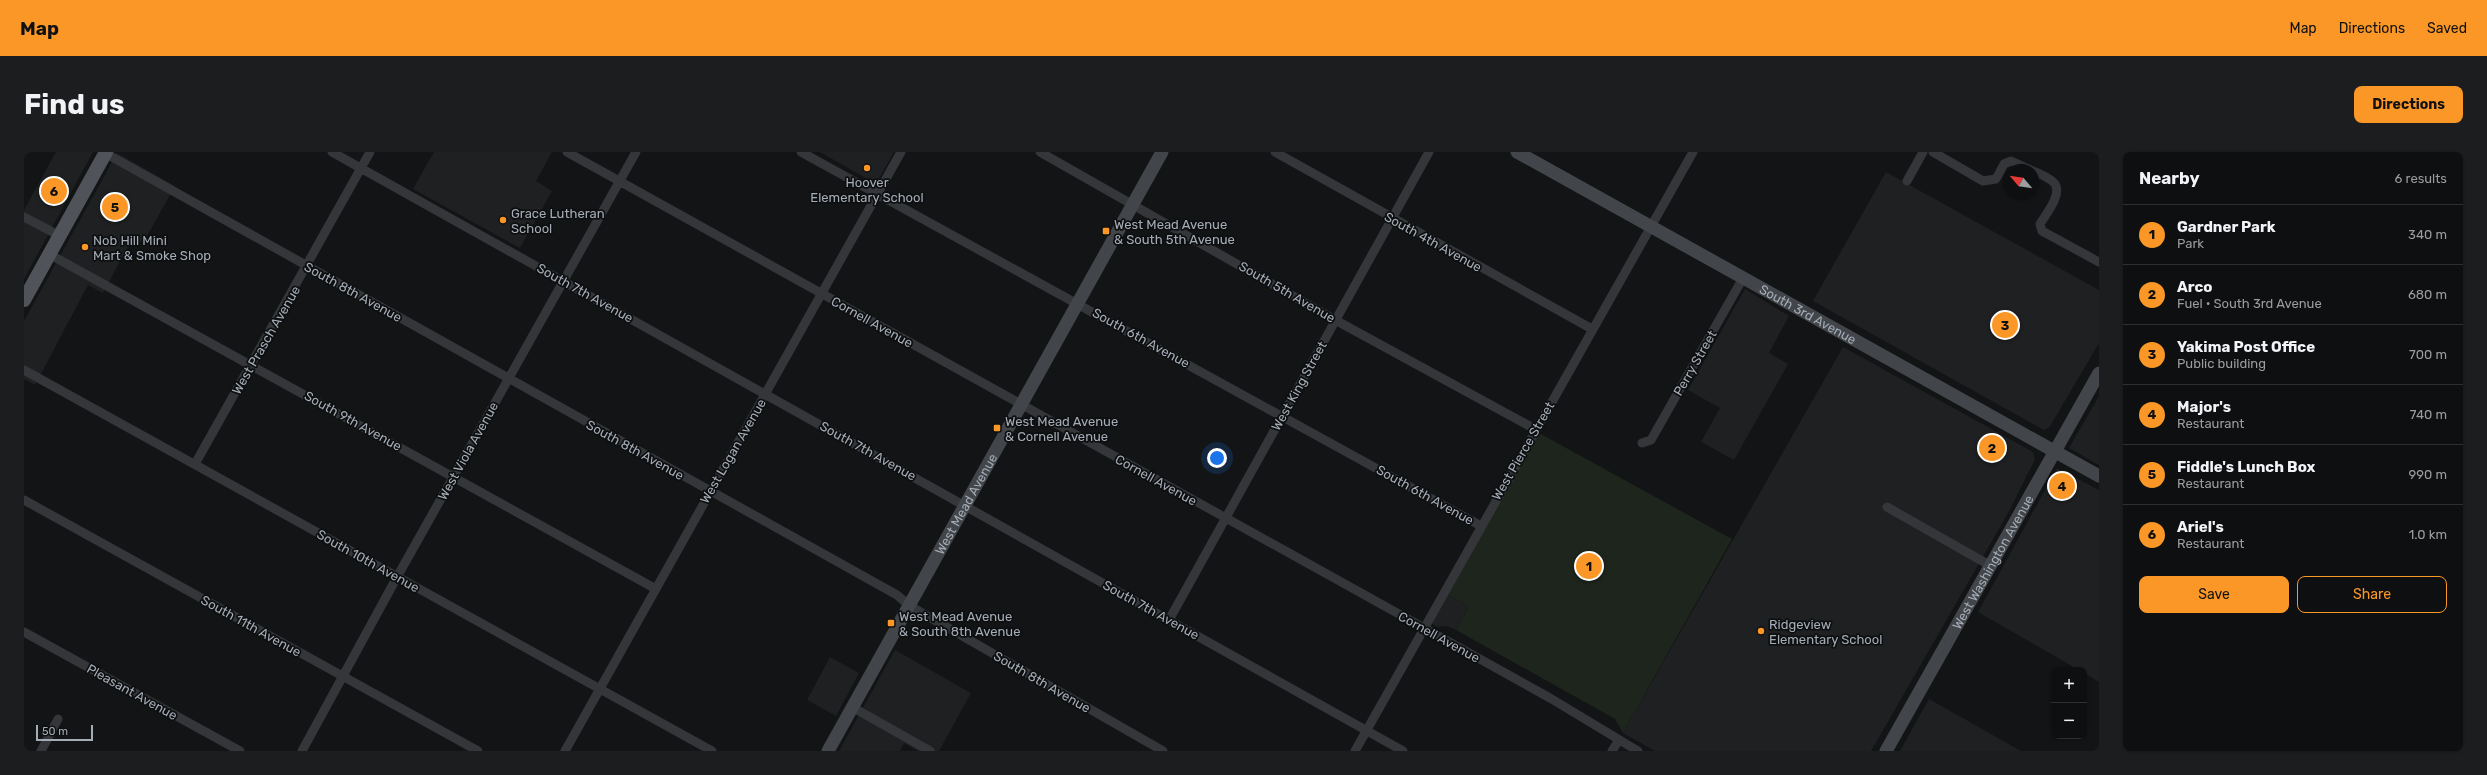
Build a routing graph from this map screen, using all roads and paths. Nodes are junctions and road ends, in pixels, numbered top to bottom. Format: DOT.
graph roads {
  1 [pos="106,152"];
  2 [pos="332,152"];
  3 [pos="370,152"];
  4 [pos="567,152"];
  5 [pos="636,152"];
  6 [pos="801,152"];
  7 [pos="901,152"];
  8 [pos="1040,152"];
  9 [pos="1162,152"];
  10 [pos="1275,152"];
  11 [pos="1429,152"];
  12 [pos="1517,152"];
  13 [pos="1693,152"];
  14 [pos="1924,152"];
  15 [pos="1933,152"];
  16 [pos="2004,164"];
  17 [pos="2017,164"];
  18 [pos="2003,166"];
  19 [pos="361,168"];
  20 [pos="2039,175"];
  21 [pos="1907,181"];
  22 [pos="620,182"];
  23 [pos="878,195"];
  24 [pos="1133,203"];
  25 [pos="24,217"];
  26 [pos="1392,220"];
  27 [pos="1650,226"];
  28 [pos="60,236"];
  29 [pos="49,254"];
  30 [pos="2099,262"];
  31 [pos="308,266"];
  32 [pos="1743,278"];
  33 [pos="564,282"];
  34 [pos="821,294"];
  35 [pos="24,300"];
  36 [pos="1077,303"];
  37 [pos="1337,321"];
  38 [pos="1592,329"];
  39 [pos="252,365"];
  40 [pos="24,370"];
  41 [pos="2099,373"];
  42 [pos="508,380"];
  43 [pos="766,395"];
  44 [pos="1022,405"];
  45 [pos="1283,415"];
  46 [pos="1535,429"];
  47 [pos="1642,443"];
  48 [pos="2054,450"];
  49 [pos="195,464"];
  50 [pos="2099,476"];
  51 [pos="454,478"];
  52 [pos="709,491"];
  53 [pos="24,500"];
  54 [pos="965,506"];
  55 [pos="1887,507"];
  56 [pos="1226,519"];
  57 [pos="1481,526"];
  58 [pos="1991,566"];
  59 [pos="397,577"];
  60 [pos="656,589"];
  61 [pos="910,606"];
  62 [pos="1169,620"];
  63 [pos="1423,629"];
  64 [pos="24,632"];
  65 [pos="343,677"];
  66 [pos="599,688"];
  67 [pos="852,707"];
  68 [pos="58,719"];
  69 [pos="1366,730"];
  70 [pos="1618,740"];
  71 [pos="41,751"];
  72 [pos="240,751"];
  73 [pos="302,751"];
  74 [pos="478,751"];
  75 [pos="565,751"];
  76 [pos="712,751"];
  77 [pos="828,751"];
  78 [pos="930,751"];
  79 [pos="1163,751"];
  80 [pos="1355,751"];
  81 [pos="1403,751"];
  82 [pos="1612,751"];
  83 [pos="1638,751"];
  84 [pos="1886,751"];
  1 -- 28 [label="main road"];
  1 -- 31 [label="street, South 8th Avenue"];
  2 -- 19 [label="street, South 7th Avenue"];
  3 -- 19 [label="street, West Prasch Avenue"];
  4 -- 22 [label="street, Cornell Avenue"];
  5 -- 22 [label="street, West Viola Avenue"];
  6 -- 23 [label="street, South 6th Avenue"];
  7 -- 23 [label="street, West Logan Avenue"];
  8 -- 24 [label="street, South 5th Avenue"];
  9 -- 24 [label="street, West Mead Avenue"];
  10 -- 26 [label="street, South 4th Avenue"];
  11 -- 26 [label="street, West King Street"];
  12 -- 27 [label="street, South 3rd Avenue"];
  13 -- 27 [label="street, West Pierce Street"];
  14 -- 21 [label="street"];
  15 -- 18 [label="street"];
  16 -- 17 [label="street"];
  19 -- 31 [label="street, West Prasch Avenue"];
  19 -- 33 [label="street, South 7th Avenue"];
  20 -- 30 [label="street"];
  22 -- 33 [label="street, West Viola Avenue"];
  22 -- 34 [label="street, Cornell Avenue"];
  23 -- 34 [label="street, West Logan Avenue"];
  23 -- 36 [label="street, South 6th Avenue"];
  24 -- 36 [label="street, West Mead Avenue"];
  24 -- 37 [label="street, South 5th Avenue"];
  25 -- 28 [label="street"];
  26 -- 37 [label="street, West King Street"];
  26 -- 38 [label="street, South 4th Avenue"];
  27 -- 32 [label="street, South 3rd Avenue"];
  27 -- 38 [label="street, West Pierce Street"];
  28 -- 29 [label="main road"];
  29 -- 35 [label="main road"];
  29 -- 39 [label="street, South 9th Avenue"];
  31 -- 39 [label="street, West Prasch Avenue"];
  31 -- 42 [label="street, South 8th Avenue"];
  32 -- 47 [label="street, Perry Street"];
  32 -- 48 [label="street, South 3rd Avenue"];
  33 -- 42 [label="street, West Viola Avenue"];
  33 -- 43 [label="street, South 7th Avenue"];
  34 -- 43 [label="street, West Logan Avenue"];
  34 -- 44 [label="street, Cornell Avenue"];
  36 -- 44 [label="street, West Mead Avenue"];
  36 -- 45 [label="street, South 6th Avenue"];
  37 -- 45 [label="street, West King Street"];
  37 -- 46 [label="street, South 5th Avenue"];
  38 -- 46 [label="street, West Pierce Street"];
  39 -- 49 [label="street, West Prasch Avenue"];
  39 -- 51 [label="street, South 9th Avenue"];
  40 -- 49 [label="street, South 10th Avenue"];
  41 -- 48 [label="street, West Washington Avenue"];
  42 -- 51 [label="street, West Viola Avenue"];
  42 -- 52 [label="street, South 8th Avenue"];
  43 -- 52 [label="street, West Logan Avenue"];
  43 -- 54 [label="street, South 7th Avenue"];
  44 -- 54 [label="street, West Mead Avenue"];
  44 -- 56 [label="street, Cornell Avenue"];
  45 -- 56 [label="street, West King Street"];
  45 -- 57 [label="street, South 6th Avenue"];
  46 -- 57 [label="street, West Pierce Street"];
  48 -- 50 [label="street, South 3rd Avenue"];
  48 -- 58 [label="street, West Washington Avenue"];
  49 -- 59 [label="street, South 10th Avenue"];
  51 -- 59 [label="street, West Viola Avenue"];
  51 -- 60 [label="street, South 9th Avenue"];
  52 -- 60 [label="street, West Logan Avenue"];
  52 -- 61 [label="street, South 8th Avenue"];
  53 -- 65 [label="street, South 11th Avenue"];
  54 -- 61 [label="street, West Mead Avenue"];
  54 -- 62 [label="street, South 7th Avenue"];
  55 -- 58 [label="street"];
  56 -- 62 [label="street, West King Street"];
  56 -- 63 [label="street, Cornell Avenue"];
  57 -- 63 [label="street, West Pierce Street"];
  58 -- 84 [label="street, West Washington Avenue"];
  59 -- 65 [label="street, West Viola Avenue"];
  59 -- 66 [label="street, South 10th Avenue"];
  60 -- 66 [label="street, West Logan Avenue"];
  61 -- 67 [label="street, West Mead Avenue"];
  61 -- 79 [label="street, South 8th Avenue"];
  62 -- 69 [label="street, South 7th Avenue"];
  63 -- 69 [label="street, West Pierce Street"];
  63 -- 70 [label="street, Cornell Avenue"];
  64 -- 72 [label="street, Pleasant Avenue"];
  65 -- 73 [label="street, West Viola Avenue"];
  65 -- 74 [label="street, South 11th Avenue"];
  66 -- 75 [label="street, West Logan Avenue"];
  66 -- 76 [label="street, South 10th Avenue"];
  67 -- 77 [label="street, West Mead Avenue"];
  67 -- 78 [label="street"];
  68 -- 71 [label="street"];
  69 -- 80 [label="street, West Pierce Street"];
  69 -- 81 [label="street, South 7th Avenue"];
  70 -- 82 [label="street"];
  70 -- 83 [label="street, Cornell Avenue"];
}
